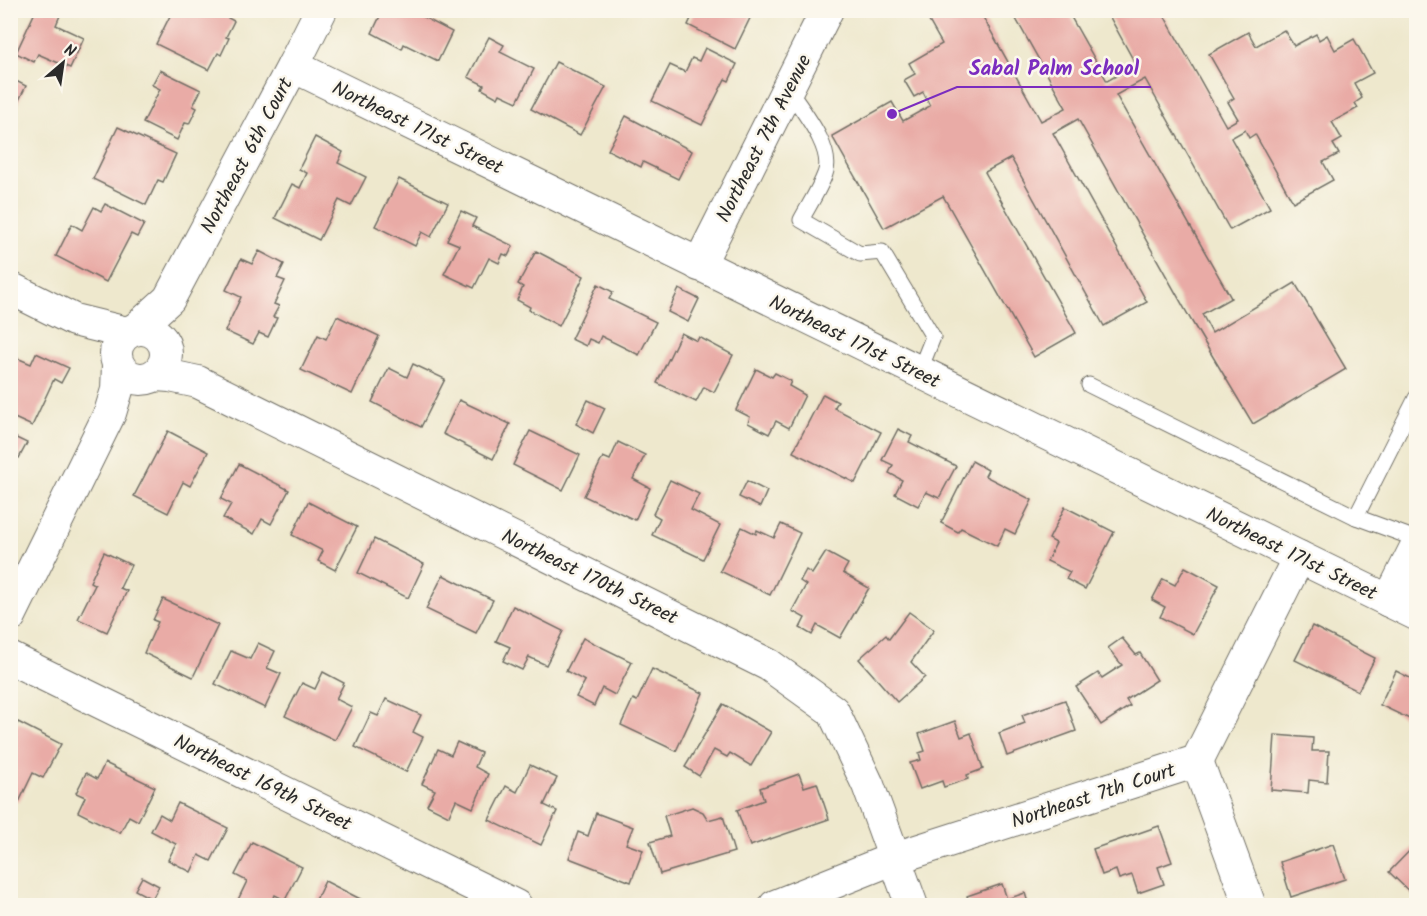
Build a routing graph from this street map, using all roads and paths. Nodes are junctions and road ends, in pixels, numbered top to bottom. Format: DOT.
graph roads {
  1 [pos="321,10"];
  2 [pos="827,10"];
  3 [pos="293,66"];
  4 [pos="788,89"];
  5 [pos="699,265"];
  6 [pos="10,288"];
  7 [pos="141,354"];
  8 [pos="919,372"];
  9 [pos="1089,385"];
  10 [pos="1416,398"];
  11 [pos="1356,517"];
  12 [pos="1416,539"];
  13 [pos="1416,547"];
  14 [pos="1299,557"];
  15 [pos="1403,607"];
  16 [pos="10,616"];
  17 [pos="10,658"];
  18 [pos="1197,761"];
  19 [pos="895,858"];
  20 [pos="516,906"];
  21 [pos="775,906"];
  22 [pos="912,906"];
  23 [pos="1250,906"];
  1 -- 3 [label="street, Northeast 6th Court"];
  2 -- 4 [label="street, Northeast 7th Avenue"];
  3 -- 5 [label="street, Northeast 171st Street"];
  3 -- 7 [label="street, Northeast 6th Court"];
  4 -- 5 [label="street, Northeast 7th Avenue"];
  4 -- 8 [label="lane"];
  5 -- 8 [label="street, Northeast 171st Street"];
  6 -- 7 [label="street, Northeast 170th Street"];
  7 -- 16 [label="street"];
  7 -- 19 [label="street, Northeast 170th Street"];
  8 -- 14 [label="street, Northeast 171st Street"];
  9 -- 11 [label="lane"];
  10 -- 11 [label="lane"];
  11 -- 12 [label="lane"];
  13 -- 15 [label="street"];
  14 -- 15 [label="street, Northeast 171st Street"];
  14 -- 18 [label="street, Northeast 7th Court"];
  17 -- 20 [label="street, Northeast 169th Street"];
  18 -- 19 [label="street, Northeast 7th Court"];
  18 -- 23 [label="street"];
  19 -- 21 [label="street, Northeast 7th Court"];
  19 -- 22 [label="street, Northeast 170th Street"];
}
